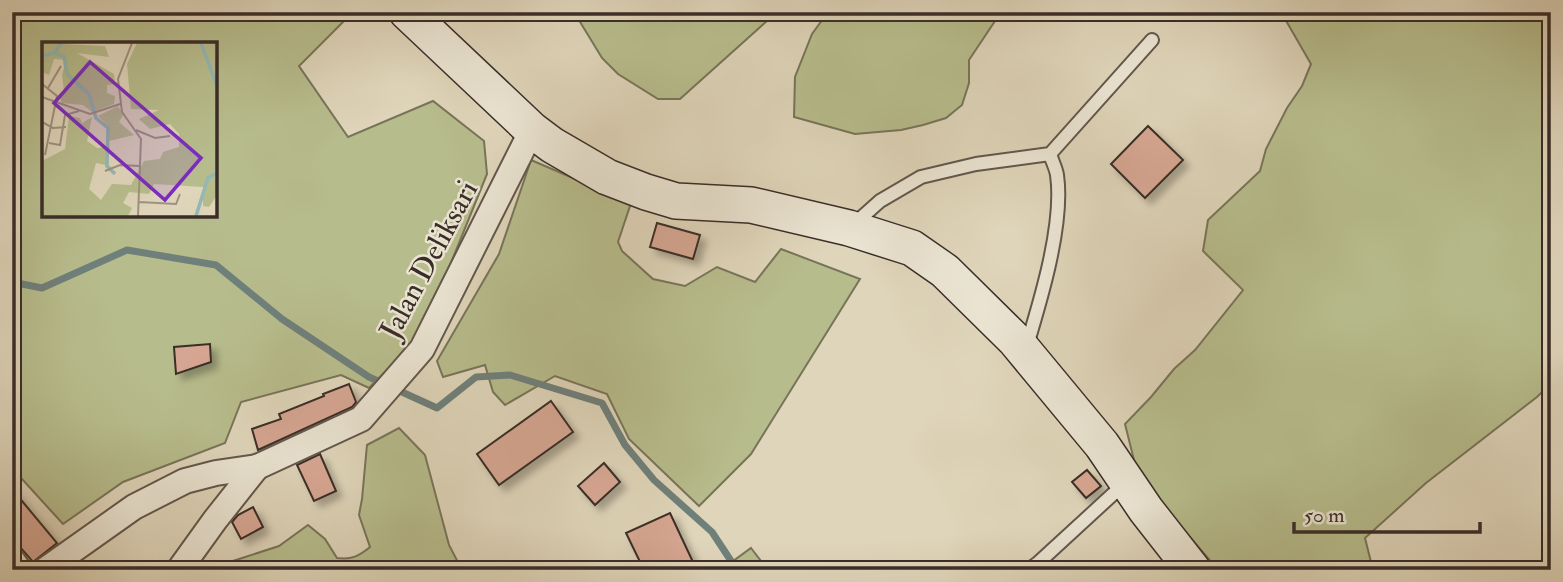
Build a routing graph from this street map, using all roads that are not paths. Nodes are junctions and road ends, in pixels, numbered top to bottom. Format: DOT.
graph roads {
  1 [pos="407,12"];
  2 [pos="1152,40"];
  3 [pos="532,130"];
  4 [pos="1050,154"];
  5 [pos="849,228"];
  6 [pos="1025,351"];
  7 [pos="257,467"];
  8 [pos="1127,482"];
  9 [pos="12,560"];
  10 [pos="19,570"];
  11 [pos="46,570"];
  12 [pos="179,570"];
  13 [pos="1028,570"];
  14 [pos="1193,570"];
  1 -- 3 [label="main road"];
  2 -- 4 [label="lane"];
  3 -- 5 [label="main road"];
  3 -- 7 [label="street, Jalan Deliksari"];
  4 -- 5 [label="lane"];
  4 -- 6 [label="lane"];
  5 -- 6 [label="main road"];
  6 -- 8 [label="main road"];
  7 -- 11 [label="street, Jalan Deliksari"];
  7 -- 12 [label="street, Jalan Deliksari"];
  8 -- 13 [label="lane"];
  8 -- 14 [label="main road"];
  9 -- 10 [label="street"];
}
